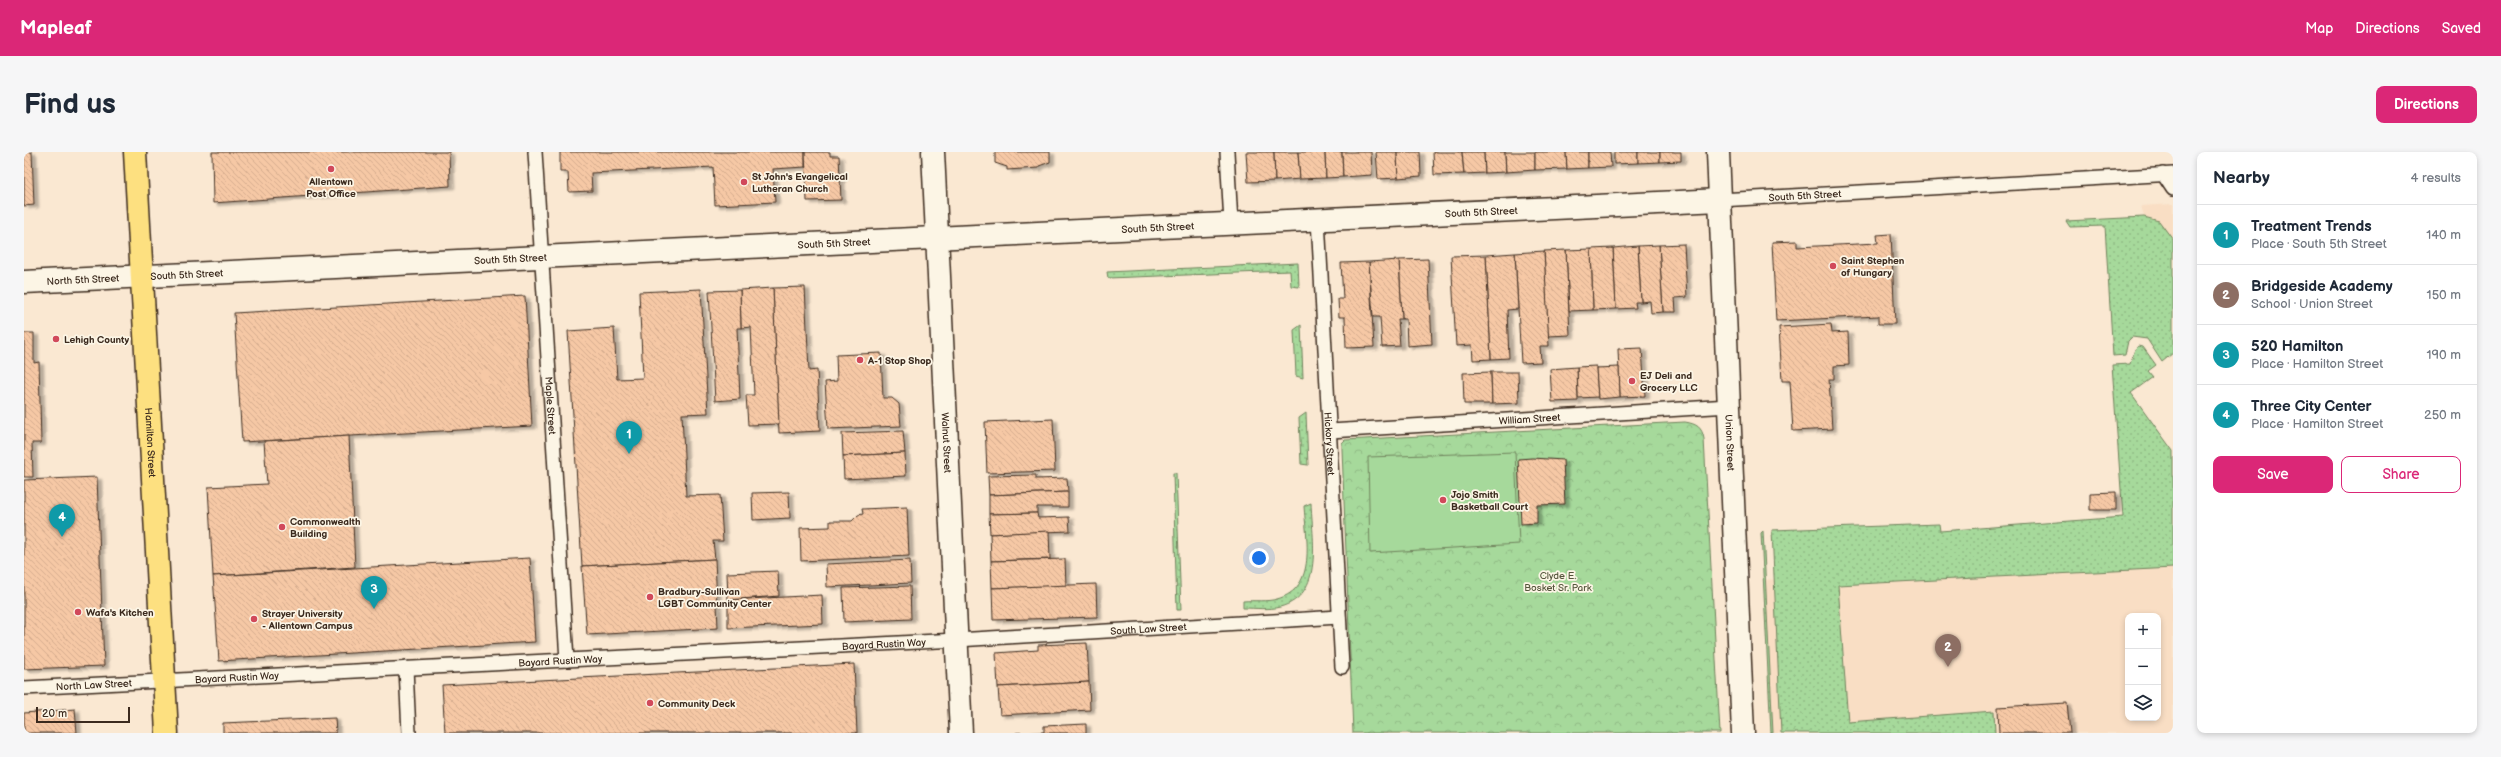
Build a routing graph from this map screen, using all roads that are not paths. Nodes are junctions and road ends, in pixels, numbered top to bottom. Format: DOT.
graph roads {
  1 [pos="135,152"];
  2 [pos="535,152"];
  3 [pos="933,152"];
  4 [pos="1227,152"];
  5 [pos="1718,152"];
  6 [pos="2168,174"];
  7 [pos="2173,189"];
  8 [pos="1720,200"];
  9 [pos="1318,219"];
  10 [pos="1231,223"];
  11 [pos="937,237"];
  12 [pos="541,257"];
  13 [pos="142,276"];
  14 [pos="24,282"];
  15 [pos="1729,406"];
  16 [pos="1330,431"];
  17 [pos="1339,618"];
  18 [pos="957,640"];
  19 [pos="567,660"];
  20 [pos="406,668"];
  21 [pos="1342,668"];
  22 [pos="164,681"];
  23 [pos="24,688"];
  24 [pos="167,733"];
  25 [pos="409,733"];
  26 [pos="961,733"];
  27 [pos="1743,733"];
  1 -- 13 [label="main road, Hamilton Street"];
  2 -- 12 [label="lane, Maple Street"];
  3 -- 11 [label="street, Walnut Street"];
  4 -- 10 [label="lane"];
  5 -- 8 [label="street, Union Street"];
  6 -- 7 [label="lane"];
  6 -- 8 [label="lane, South 5th Street"];
  8 -- 9 [label="street, South 5th Street"];
  8 -- 15 [label="street, Union Street"];
  9 -- 10 [label="street, South 5th Street"];
  9 -- 16 [label="lane, Hickory Street"];
  10 -- 11 [label="street, South 5th Street"];
  11 -- 12 [label="street, South 5th Street"];
  11 -- 18 [label="street, Walnut Street"];
  12 -- 13 [label="street, South 5th Street"];
  12 -- 19 [label="lane, Maple Street"];
  13 -- 14 [label="street, North 5th Street"];
  13 -- 22 [label="main road, Hamilton Street"];
  15 -- 16 [label="lane, William Street"];
  15 -- 27 [label="street, Union Street"];
  16 -- 17 [label="lane, Hickory Street"];
  17 -- 18 [label="lane, South Law Street"];
  17 -- 21 [label="lane, Hickory Street"];
  18 -- 19 [label="lane, Bayard Rustin Way"];
  18 -- 26 [label="street, Walnut Street"];
  19 -- 20 [label="lane, Bayard Rustin Way"];
  20 -- 22 [label="lane, Bayard Rustin Way"];
  20 -- 25 [label="lane"];
  22 -- 23 [label="lane, North Law Street"];
  22 -- 24 [label="main road, Hamilton Street"];
}
